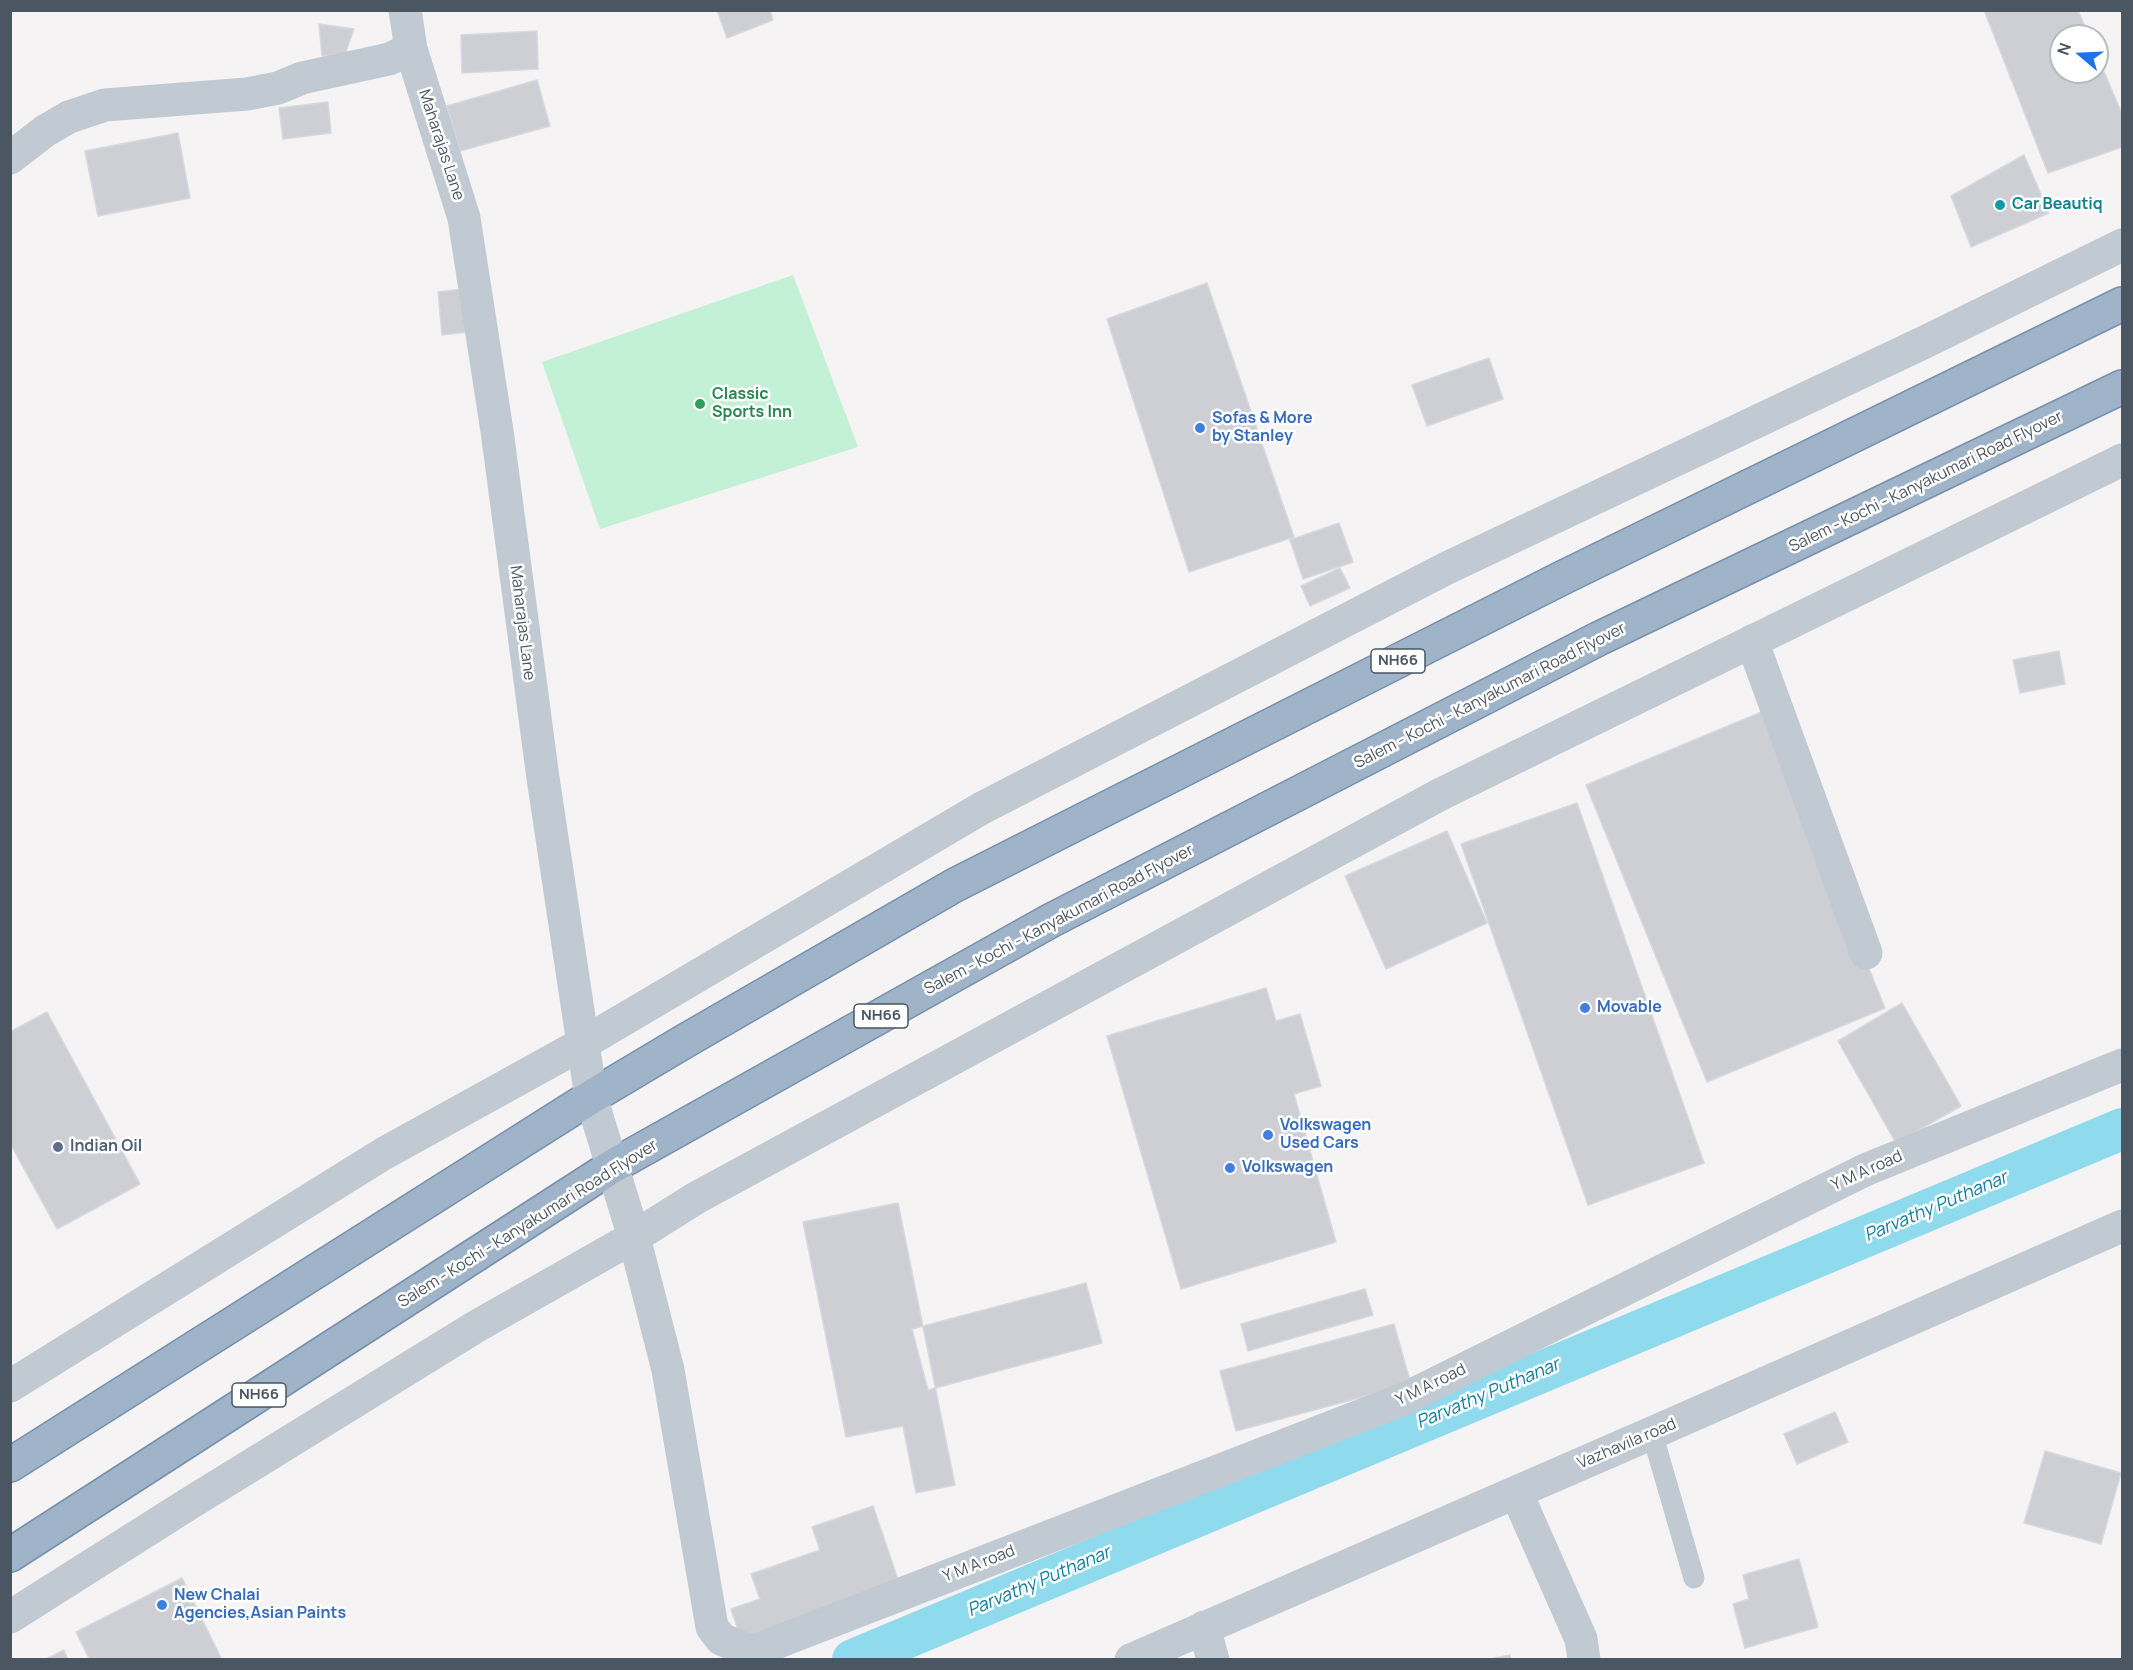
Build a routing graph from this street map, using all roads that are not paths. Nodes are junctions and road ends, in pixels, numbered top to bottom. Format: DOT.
graph roads {
  1 [pos="405,10"];
  2 [pos="411,50"];
  3 [pos="10,158"];
  4 [pos="2122,244"];
  5 [pos="2122,304"];
  6 [pos="2122,387"];
  7 [pos="2122,460"];
  8 [pos="1752,641"];
  9 [pos="1866,953"];
  10 [pos="582,1044"];
  11 [pos="2122,1065"];
  12 [pos="591,1098"];
  13 [pos="613,1166"];
  14 [pos="2122,1226"];
  15 [pos="634,1237"];
  16 [pos="10,1386"];
  17 [pos="1652,1433"];
  18 [pos="10,1465"];
  19 [pos="1516,1492"];
  20 [pos="10,1555"];
  21 [pos="1694,1578"];
  22 [pos="10,1617"];
  23 [pos="1204,1627"];
  24 [pos="721,1640"];
  25 [pos="754,1656"];
  26 [pos="1131,1659"];
  27 [pos="1213,1659"];
  28 [pos="1584,1659"];
  1 -- 2 [label="street, Maharajas Lane"];
  2 -- 3 [label="street"];
  2 -- 10 [label="street, Maharajas Lane"];
  4 -- 10 [label="street"];
  5 -- 12 [label="highway, NH66"];
  6 -- 13 [label="highway, Salem - Kochi - Kanyakumari Road Flyover / NH66"];
  7 -- 8 [label="street"];
  8 -- 9 [label="street"];
  8 -- 15 [label="street"];
  10 -- 12 [label="street, Maharajas Lane"];
  10 -- 16 [label="street"];
  11 -- 25 [label="street, Y M A road"];
  12 -- 13 [label="street, Maharajas Lane"];
  12 -- 18 [label="highway, NH66"];
  13 -- 15 [label="street, Maharajas Lane"];
  13 -- 20 [label="highway, Salem - Kochi - Kanyakumari Road Flyover / NH66"];
  14 -- 17 [label="street, Vazhavila road"];
  15 -- 22 [label="street"];
  15 -- 24 [label="street, Maharajas Lane"];
  17 -- 19 [label="street, Vazhavila road"];
  17 -- 21 [label="lane"];
  19 -- 23 [label="street, Vazhavila road"];
  19 -- 28 [label="street"];
  23 -- 26 [label="street, Vazhavila road"];
  23 -- 27 [label="street"];
  24 -- 25 [label="street, Y M A road"];
}
